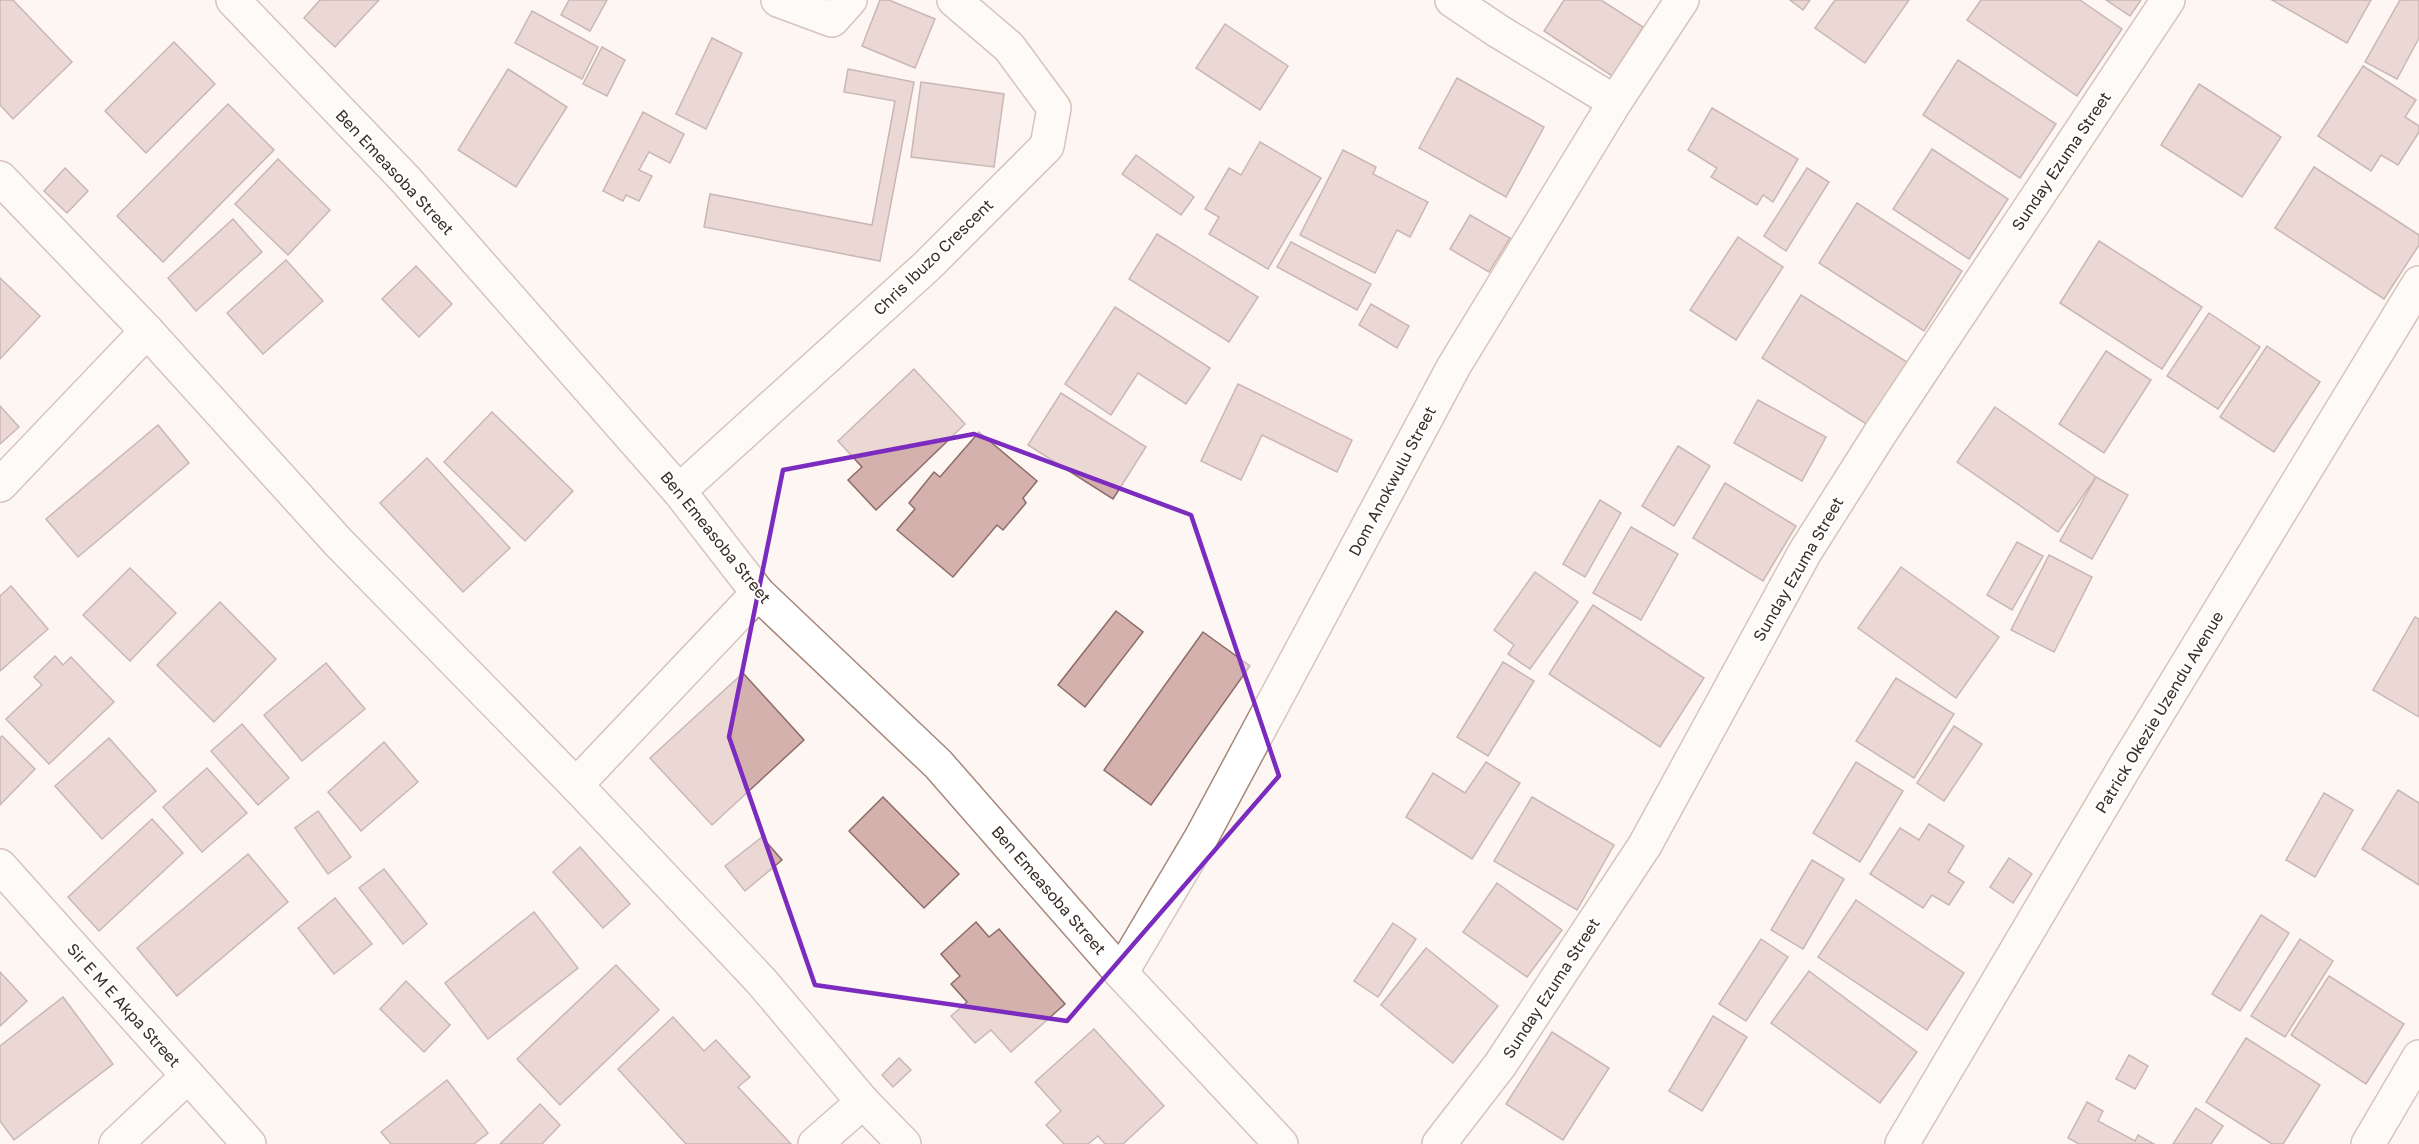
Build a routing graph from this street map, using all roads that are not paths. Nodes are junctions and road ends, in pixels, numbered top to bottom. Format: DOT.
graph roads {
  1 [pos="233,0"];
  2 [pos="778,0"];
  3 [pos="850,0"];
  4 [pos="954,0"];
  5 [pos="1452,0"];
  6 [pos="1682,0"];
  7 [pos="2168,0"];
  8 [pos="1615,102"];
  9 [pos="0,178"];
  10 [pos="2419,283"];
  11 [pos="147,331"];
  12 [pos="0,485"];
  13 [pos="679,491"];
  14 [pos="758,593"];
  15 [pos="576,785"];
  16 [pos="0,866"];
  17 [pos="1121,973"];
  18 [pos="2419,1057"];
  19 [pos="188,1076"];
  20 [pos="863,1102"];
  21 [pos="116,1144"];
  22 [pos="249,1144"];
  23 [pos="815,1144"];
  24 [pos="904,1144"];
  25 [pos="1281,1144"];
  26 [pos="1439,1144"];
  27 [pos="1902,1144"];
  28 [pos="2368,1144"];
  1 -- 13 [label="street, Ben Emeasoba Street"];
  2 -- 3 [label="street"];
  4 -- 13 [label="street, Chris Ibuzo Crescent"];
  5 -- 8 [label="street"];
  6 -- 8 [label="street, Dom Anokwulu Street"];
  7 -- 26 [label="street, Sunday Ezuma Street"];
  8 -- 17 [label="street, Dom Anokwulu Street"];
  9 -- 11 [label="street"];
  10 -- 27 [label="street, Patrick Okezie Uzendu Avenue"];
  11 -- 12 [label="street"];
  11 -- 15 [label="street"];
  13 -- 14 [label="street, Ben Emeasoba Street"];
  14 -- 15 [label="street"];
  14 -- 17 [label="street, Ben Emeasoba Street"];
  15 -- 20 [label="street"];
  16 -- 19 [label="street, Sir E M E Akpa Street"];
  17 -- 25 [label="street, Ben Emeasoba Street"];
  18 -- 28 [label="street"];
  19 -- 21 [label="street"];
  19 -- 22 [label="street, Sir E M E Akpa Street"];
  20 -- 23 [label="street"];
  20 -- 24 [label="street"];
}
